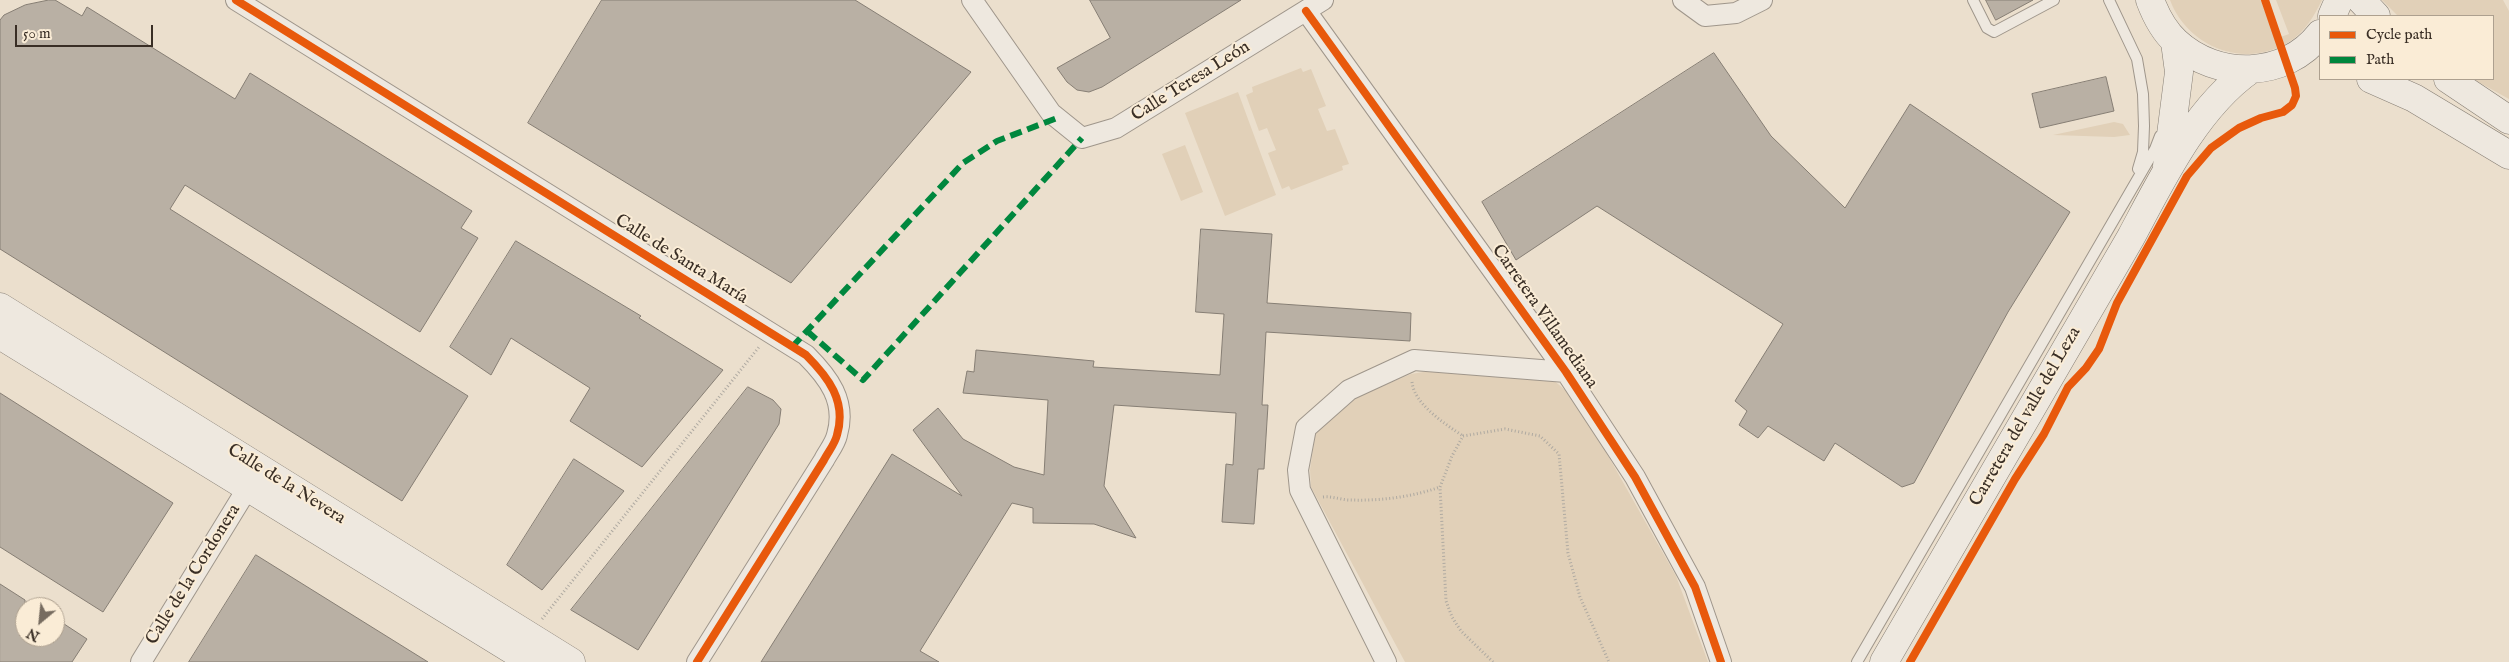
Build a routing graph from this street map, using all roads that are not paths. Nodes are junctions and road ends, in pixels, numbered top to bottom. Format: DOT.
graph roads {
  1 [pos="236,0"];
  2 [pos="972,0"];
  3 [pos="1683,0"];
  4 [pos="1762,0"];
  5 [pos="2054,0"];
  6 [pos="2109,0"];
  7 [pos="2150,0"];
  8 [pos="2339,0"];
  9 [pos="2361,0"];
  10 [pos="1977,2"];
  11 [pos="1314,5"];
  12 [pos="2332,15"];
  13 [pos="2375,15"];
  14 [pos="2319,35"];
  15 [pos="2175,42"];
  16 [pos="2319,63"];
  17 [pos="2263,67"];
  18 [pos="2374,80"];
  19 [pos="2449,80"];
  20 [pos="2178,91"];
  21 [pos="2509,120"];
  22 [pos="2509,156"];
  23 [pos="2166,171"];
  24 [pos="2134,181"];
  25 [pos="0,307"];
  26 [pos="0,335"];
  27 [pos="1566,372"];
  28 [pos="247,489"];
  29 [pos="141,662"];
  30 [pos="532,662"];
  31 [pos="571,662"];
  32 [pos="697,662"];
  33 [pos="1386,662"];
  34 [pos="1722,662"];
  35 [pos="1857,662"];
  36 [pos="1884,662"];
  1 -- 32 [label="street, Calle de Santa María"];
  2 -- 11 [label="street, Calle Teresa León"];
  3 -- 4 [label="street"];
  5 -- 10 [label="lane"];
  6 -- 24 [label="lane"];
  7 -- 15 [label="main road"];
  8 -- 12 [label="main road"];
  9 -- 13 [label="main road"];
  11 -- 27 [label="street, Carretera Villamediana"];
  14 -- 17 [label="main road, Carretera del valle del Leza"];
  15 -- 17 [label="main road"];
  15 -- 20 [label="main road, Carretera del valle del Leza"];
  16 -- 17 [label="main road"];
  17 -- 23 [label="main road, Carretera del valle del Leza"];
  18 -- 22 [label="main road"];
  19 -- 21 [label="main road"];
  20 -- 23 [label="main road, Carretera del valle del Leza"];
  20 -- 24 [label="lane"];
  23 -- 36 [label="main road, Carretera del valle del Leza"];
  24 -- 35 [label="lane"];
  25 -- 31 [label="main road, Calle de la Nevera"];
  26 -- 28 [label="main road, Calle de la Nevera"];
  27 -- 33 [label="street"];
  27 -- 34 [label="street, Carretera Villamediana"];
  28 -- 29 [label="street, Calle de la Cordonera"];
  28 -- 30 [label="main road, Calle de la Nevera"];
}
